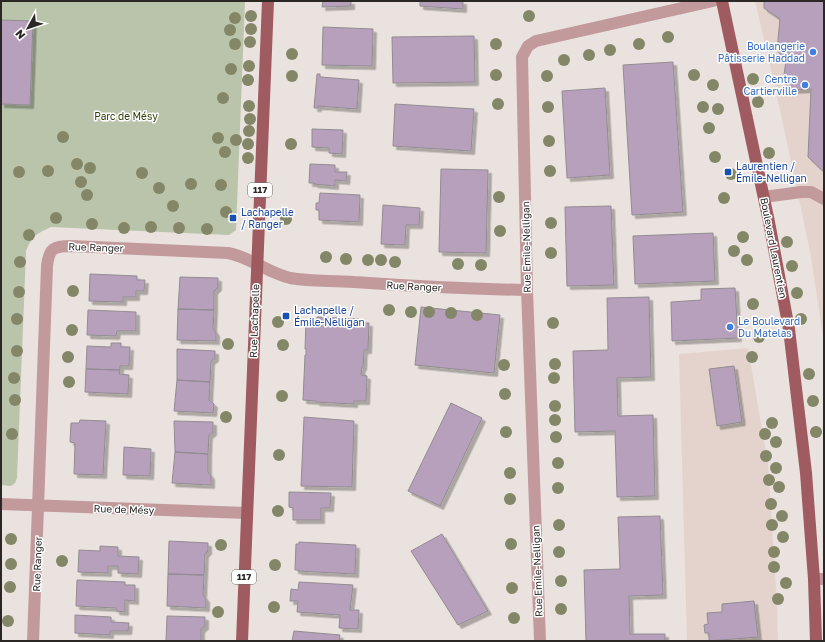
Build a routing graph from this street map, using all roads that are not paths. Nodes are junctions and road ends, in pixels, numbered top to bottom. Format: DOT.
graph roads {
  1 [pos="268,1"];
  2 [pos="713,1"];
  3 [pos="722,1"];
  4 [pos="764,197"];
  5 [pos="824,199"];
  6 [pos="257,265"];
  7 [pos="527,290"];
  8 [pos="1,504"];
  9 [pos="39,506"];
  10 [pos="246,513"];
  11 [pos="819,579"];
  12 [pos="33,641"];
  13 [pos="242,641"];
  14 [pos="540,641"];
  15 [pos="816,641"];
  1 -- 6 [label="main road, Rue Lachapelle / 117"];
  2 -- 7 [label="street, Rue Emile-Nelligan"];
  3 -- 4 [label="main road, Boulevard Laurentien"];
  4 -- 5 [label="street"];
  4 -- 11 [label="main road, Boulevard Laurentien"];
  6 -- 7 [label="street, Rue Ranger"];
  6 -- 9 [label="street, Rue Ranger"];
  6 -- 10 [label="main road, Rue Lachapelle / 117"];
  7 -- 14 [label="street, Rue Emile-Nelligan"];
  8 -- 9 [label="street, Rue de Mésy"];
  9 -- 10 [label="street, Rue de Mésy"];
  9 -- 12 [label="street, Rue Ranger"];
  10 -- 13 [label="main road, Rue Lachapelle / 117"];
  11 -- 15 [label="main road, Boulevard Laurentien"];
}
